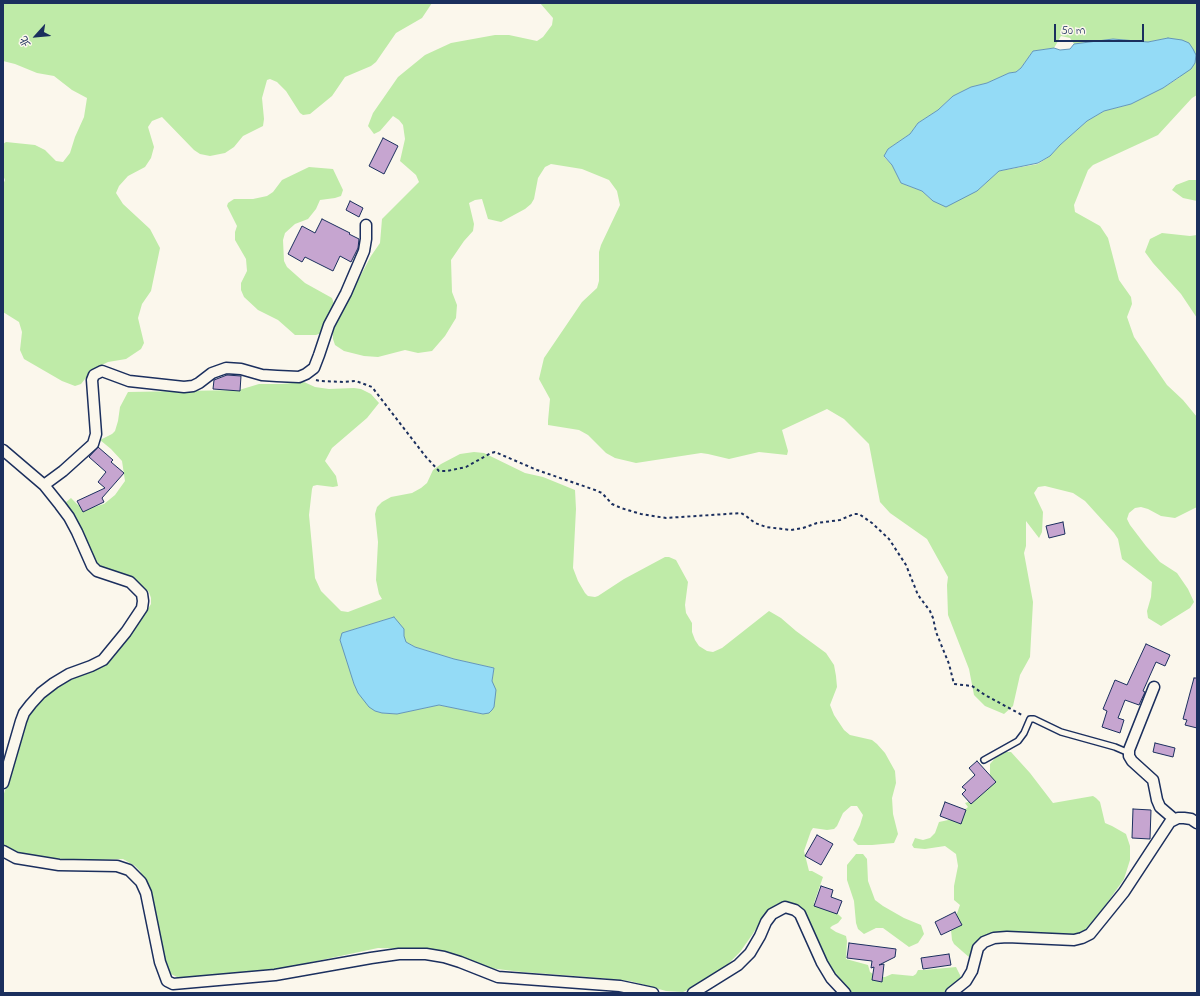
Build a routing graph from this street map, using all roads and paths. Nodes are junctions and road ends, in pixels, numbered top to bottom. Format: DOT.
graph roads {
  1 [pos="366,225"];
  2 [pos="306,374"];
  3 [pos="3,450"];
  4 [pos="44,485"];
  5 [pos="1154,686"];
  6 [pos="1030,719"];
  7 [pos="1129,753"];
  8 [pos="984,760"];
  9 [pos="3,783"];
  10 [pos="1174,819"];
  11 [pos="1197,823"];
  12 [pos="3,851"];
  13 [pos="653,993"];
  14 [pos="693,993"];
  15 [pos="845,993"];
  16 [pos="951,993"];
  1 -- 2 [label="street"];
  2 -- 4 [label="street"];
  2 -- 6 [label="path"];
  3 -- 4 [label="street"];
  4 -- 9 [label="street"];
  5 -- 7 [label="street"];
  6 -- 7 [label="lane"];
  6 -- 8 [label="lane"];
  7 -- 10 [label="street"];
  10 -- 11 [label="street"];
  10 -- 16 [label="street"];
  12 -- 13 [label="street"];
  14 -- 15 [label="street"];
}
